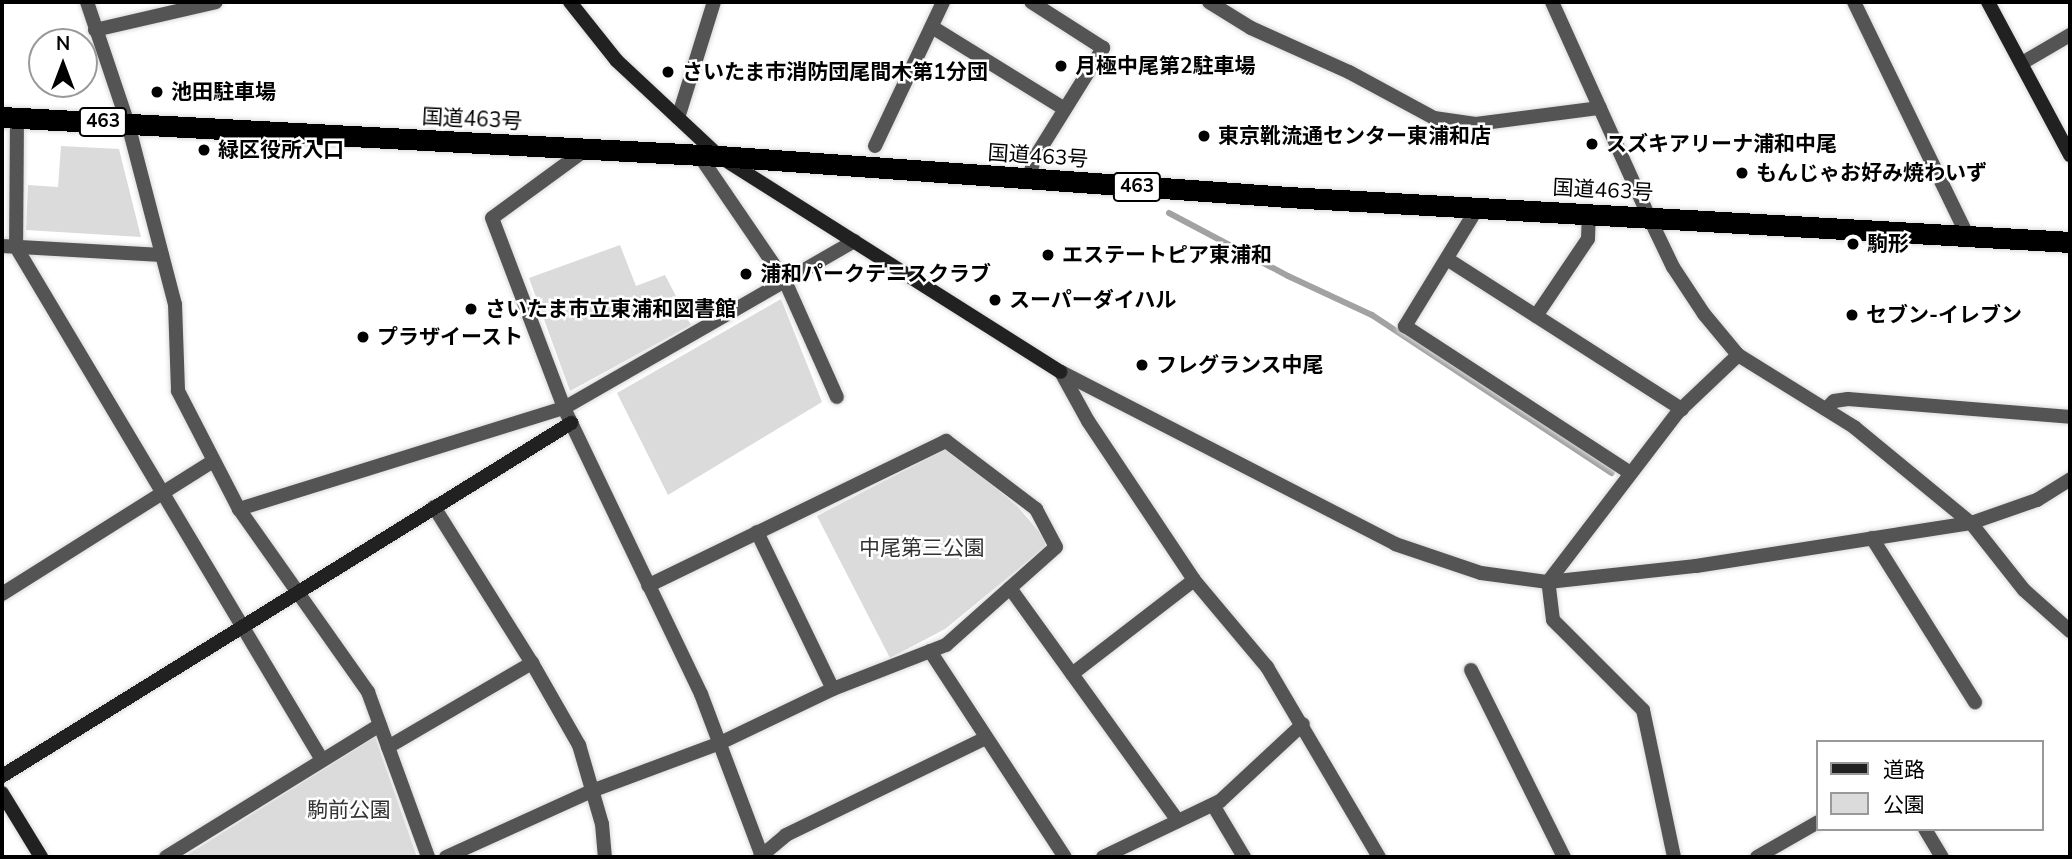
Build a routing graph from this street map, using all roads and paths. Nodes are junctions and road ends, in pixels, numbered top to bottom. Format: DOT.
graph roads {
  1 [pos="87,2"];
  2 [pos="216,2"];
  3 [pos="570,2"];
  4 [pos="714,2"];
  5 [pos="943,2"];
  6 [pos="1552,2"];
  7 [pos="1854,2"];
  8 [pos="1988,2"];
  9 [pos="1041,4"];
  10 [pos="1217,4"];
  11 [pos="932,27"];
  12 [pos="94,28"];
  13 [pos="98,29"];
  14 [pos="2070,36"];
  15 [pos="98,39"];
  16 [pos="2022,63"];
  17 [pos="1600,108"];
  18 [pos="1065,109"];
  19 [pos="10,117"];
  20 [pos="678,118"];
  21 [pos="128,124"];
  22 [pos="584,150"];
  23 [pos="870,155"];
  24 [pos="2070,155"];
  25 [pos="709,156"];
  26 [pos="1029,180"];
  27 [pos="1478,207"];
  28 [pos="1589,214"];
  29 [pos="1649,217"];
  30 [pos="1968,237"];
  31 [pos="854,241"];
  32 [pos="2070,242"];
  33 [pos="9,247"];
  34 [pos="162,255"];
  35 [pos="1447,259"];
  36 [pos="785,281"];
  37 [pos="1536,316"];
  38 [pos="1738,355"];
  39 [pos="1061,372"];
  40 [pos="837,397"];
  41 [pos="564,408"];
  42 [pos="1682,409"];
  43 [pos="1826,409"];
  44 [pos="2070,417"];
  45 [pos="570,423"];
  46 [pos="212,462"];
  47 [pos="1629,472"];
  48 [pos="2070,480"];
  49 [pos="162,494"];
  50 [pos="434,507"];
  51 [pos="239,509"];
  52 [pos="1971,523"];
  53 [pos="757,532"];
  54 [pos="1872,538"];
  55 [pos="1194,580"];
  56 [pos="1548,582"];
  57 [pos="648,586"];
  58 [pos="1010,588"];
  59 [pos="295,591"];
  60 [pos="2,594"];
  61 [pos="241,626"];
  62 [pos="2070,631"];
  63 [pos="930,652"];
  64 [pos="532,663"];
  65 [pos="1471,670"];
  66 [pos="1072,674"];
  67 [pos="833,689"];
  68 [pos="1975,702"];
  69 [pos="1303,724"];
  70 [pos="380,725"];
  71 [pos="986,738"];
  72 [pos="718,744"];
  73 [pos="388,747"];
  74 [pos="322,760"];
  75 [pos="2,776"];
  76 [pos="594,790"];
  77 [pos="2,793"];
  78 [pos="1213,804"];
  79 [pos="1178,821"];
  80 [pos="1816,823"];
  81 [pos="1926,831"];
  82 [pos="761,856"];
  83 [pos="41,857"];
  84 [pos="166,857"];
  85 [pos="428,857"];
  86 [pos="446,857"];
  87 [pos="605,857"];
  88 [pos="1065,857"];
  89 [pos="1103,857"];
  90 [pos="1244,857"];
  91 [pos="1378,857"];
  92 [pos="1564,857"];
  93 [pos="1674,857"];
  94 [pos="1757,857"];
  95 [pos="1942,857"];
  1 -- 12 [label="street"];
  2 -- 13 [label="street"];
  3 -- 20 [label="street"];
  4 -- 20 [label="street"];
  5 -- 11 [label="street"];
  6 -- 17 [label="street"];
  7 -- 30 [label="street"];
  8 -- 16 [label="street"];
  9 -- 18 [label="street"];
  10 -- 17 [label="street"];
  11 -- 18 [label="street"];
  11 -- 23 [label="street"];
  14 -- 16 [label="street"];
  15 -- 21 [label="street"];
  16 -- 24 [label="street"];
  17 -- 29 [label="street"];
  18 -- 26 [label="street"];
  19 -- 21 [label="highway, 国道463号 / 463"];
  19 -- 33 [label="street"];
  20 -- 25 [label="street"];
  21 -- 22 [label="highway, 国道463号 / 463"];
  21 -- 34 [label="street"];
  22 -- 25 [label="highway, 国道463号 / 463"];
  22 -- 41 [label="street"];
  23 -- 25 [label="highway, 国道463号 / 463"];
  23 -- 26 [label="highway, 国道463号 / 463"];
  25 -- 31 [label="street"];
  25 -- 36 [label="street"];
  26 -- 27 [label="highway, 国道463号 / 463"];
  27 -- 28 [label="highway, 国道463号 / 463"];
  27 -- 35 [label="street"];
  28 -- 29 [label="highway, 国道463号 / 463"];
  28 -- 37 [label="street"];
  29 -- 30 [label="highway, 国道463号 / 463"];
  29 -- 38 [label="street"];
  30 -- 32 [label="highway, 国道463号 / 463"];
  31 -- 36 [label="street"];
  31 -- 39 [label="street"];
  33 -- 34 [label="street"];
  33 -- 49 [label="street"];
  34 -- 46 [label="street"];
  35 -- 37 [label="street"];
  35 -- 47 [label="street"];
  36 -- 40 [label="street"];
  36 -- 41 [label="street"];
  37 -- 42 [label="street"];
  38 -- 42 [label="street"];
  38 -- 43 [label="street"];
  39 -- 55 [label="street"];
  39 -- 56 [label="street"];
  41 -- 45 [label="street"];
  41 -- 51 [label="street"];
  42 -- 47 [label="street"];
  43 -- 44 [label="street"];
  43 -- 52 [label="street"];
  45 -- 50 [label="street"];
  45 -- 57 [label="street"];
  46 -- 49 [label="street"];
  46 -- 51 [label="street"];
  47 -- 56 [label="street"];
  48 -- 52 [label="street"];
  49 -- 60 [label="street"];
  49 -- 61 [label="street"];
  50 -- 59 [label="street"];
  50 -- 64 [label="street"];
  51 -- 59 [label="street"];
  52 -- 54 [label="street"];
  52 -- 62 [label="street"];
  53 -- 57 [label="street"];
  53 -- 58 [label="street"];
  53 -- 67 [label="street"];
  54 -- 56 [label="street"];
  54 -- 68 [label="street"];
  55 -- 66 [label="street"];
  55 -- 69 [label="street"];
  56 -- 93 [label="street"];
  57 -- 72 [label="street"];
  58 -- 63 [label="street"];
  58 -- 66 [label="street"];
  59 -- 61 [label="street"];
  59 -- 70 [label="street"];
  61 -- 74 [label="street"];
  61 -- 75 [label="street"];
  63 -- 67 [label="street"];
  63 -- 71 [label="street"];
  64 -- 73 [label="street"];
  64 -- 76 [label="street"];
  65 -- 92 [label="street"];
  66 -- 79 [label="street"];
  67 -- 72 [label="street"];
  69 -- 78 [label="street"];
  69 -- 91 [label="street"];
  70 -- 73 [label="street"];
  70 -- 74 [label="street"];
  71 -- 82 [label="street"];
  71 -- 88 [label="street"];
  72 -- 76 [label="street"];
  72 -- 82 [label="street"];
  73 -- 85 [label="street"];
  74 -- 84 [label="street"];
  76 -- 86 [label="street"];
  76 -- 87 [label="street"];
  77 -- 83 [label="street"];
  78 -- 79 [label="street"];
  78 -- 90 [label="street"];
  79 -- 89 [label="street"];
  80 -- 94 [label="street"];
  81 -- 95 [label="street"];
}
